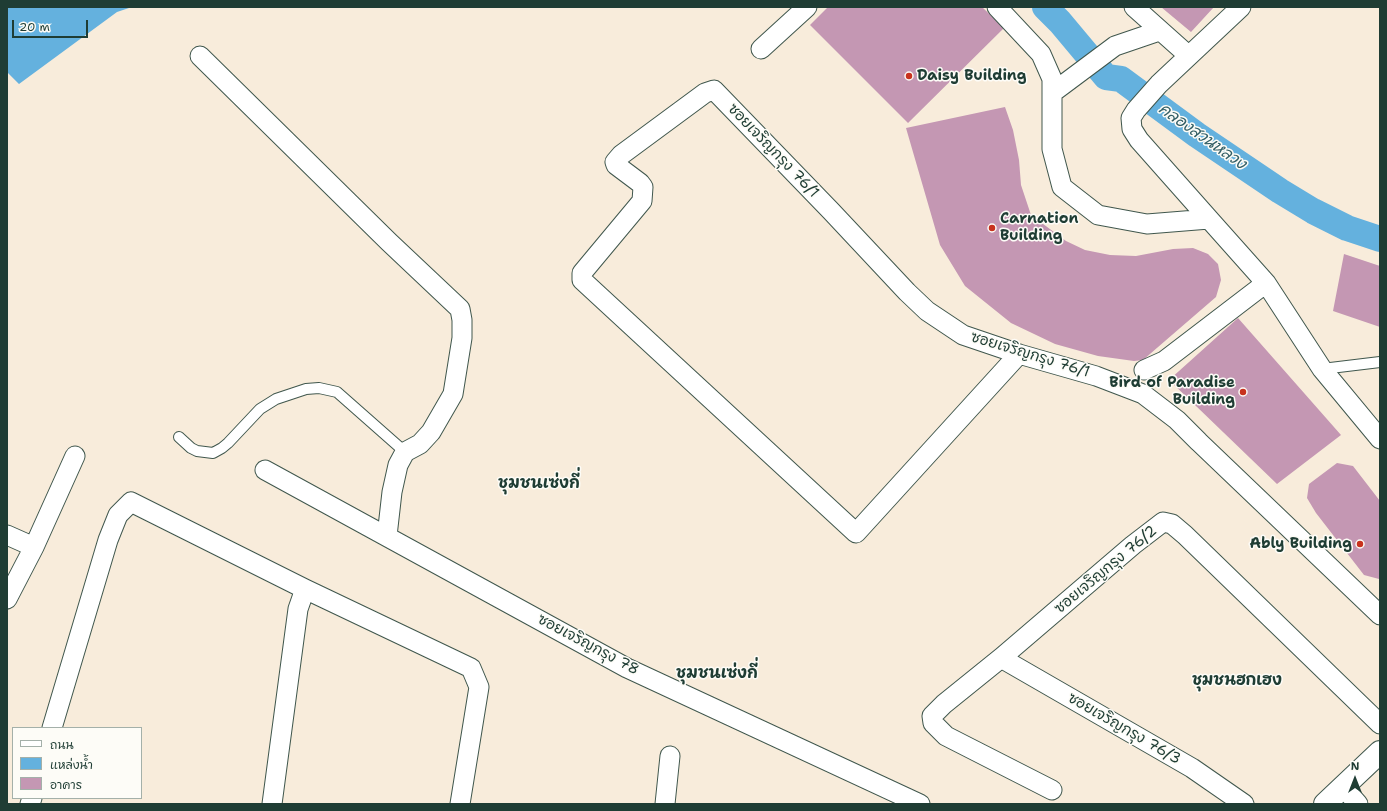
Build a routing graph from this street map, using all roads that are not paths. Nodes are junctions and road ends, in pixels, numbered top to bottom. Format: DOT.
graph roads {
  1 [pos="807,7"];
  2 [pos="997,7"];
  3 [pos="1134,7"];
  4 [pos="1241,7"];
  5 [pos="1159,30"];
  6 [pos="761,49"];
  7 [pos="200,56"];
  8 [pos="1189,56"];
  9 [pos="1052,93"];
  10 [pos="1209,219"];
  11 [pos="1266,283"];
  12 [pos="1019,354"];
  13 [pos="1380,362"];
  14 [pos="1322,369"];
  15 [pos="1144,370"];
  16 [pos="180,437"];
  17 [pos="1380,439"];
  18 [pos="405,452"];
  19 [pos="75,456"];
  20 [pos="265,470"];
  21 [pos="7,535"];
  22 [pos="387,536"];
  23 [pos="34,547"];
  24 [pos="305,590"];
  25 [pos="7,599"];
  26 [pos="1380,615"];
  27 [pos="1001,658"];
  28 [pos="1380,724"];
  29 [pos="52,727"];
  30 [pos="1380,752"];
  31 [pos="670,756"];
  32 [pos="1343,787"];
  33 [pos="1052,790"];
  34 [pos="272,804"];
  35 [pos="460,804"];
  36 [pos="666,804"];
  37 [pos="920,804"];
  38 [pos="1244,804"];
  39 [pos="1325,804"];
  40 [pos="1358,804"];
  1 -- 6 [label="street"];
  2 -- 9 [label="street"];
  3 -- 5 [label="street"];
  4 -- 8 [label="street"];
  5 -- 8 [label="street"];
  5 -- 9 [label="street"];
  7 -- 18 [label="street"];
  8 -- 10 [label="street"];
  9 -- 10 [label="street"];
  10 -- 11 [label="street"];
  11 -- 14 [label="street"];
  11 -- 15 [label="street"];
  12 -- 12 [label="street, ซอยเจริญกรุง 76/1"];
  12 -- 26 [label="street, ซอยเจริญกรุง 76/1"];
  13 -- 14 [label="lane"];
  14 -- 17 [label="street"];
  16 -- 18 [label="lane"];
  18 -- 22 [label="street"];
  19 -- 23 [label="street"];
  20 -- 22 [label="street, ซอยเจริญกรุง 78"];
  21 -- 23 [label="street"];
  22 -- 37 [label="street, ซอยเจริญกรุง 78"];
  23 -- 25 [label="street"];
  24 -- 29 [label="street"];
  24 -- 34 [label="street"];
  24 -- 35 [label="street"];
  27 -- 28 [label="street, ซอยเจริญกรุง 76/2"];
  27 -- 33 [label="street, ซอยเจริญกรุง 76/2"];
  27 -- 38 [label="street, ซอยเจริญกรุง 76/3"];
  30 -- 32 [label="main road"];
  31 -- 36 [label="street"];
  32 -- 39 [label="main road"];
  32 -- 40 [label="street"];
}
